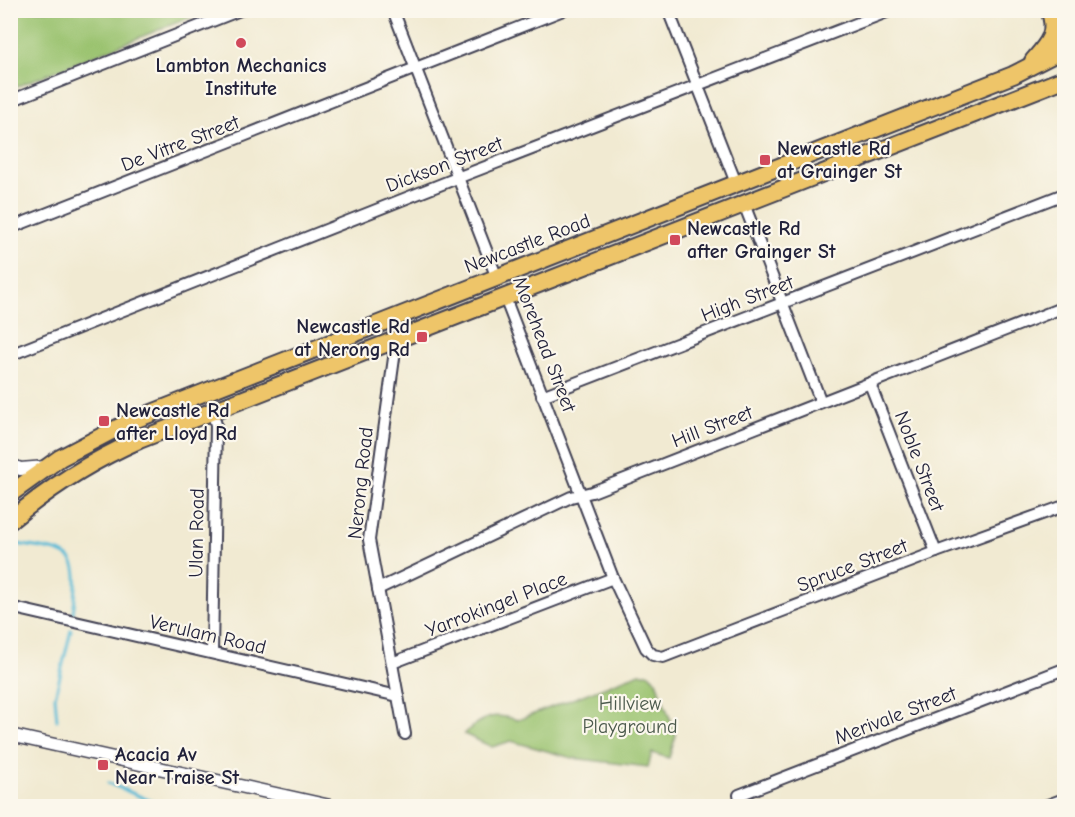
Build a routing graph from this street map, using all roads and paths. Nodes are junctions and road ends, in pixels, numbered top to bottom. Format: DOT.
graph roads {
  1 [pos="240,10"];
  2 [pos="393,10"];
  3 [pos="563,10"];
  4 [pos="668,10"];
  5 [pos="892,10"];
  6 [pos="1049,10"];
  7 [pos="1060,10"];
  8 [pos="1065,15"];
  9 [pos="1065,49"];
  10 [pos="416,68"];
  11 [pos="1026,69"];
  12 [pos="1065,79"];
  13 [pos="698,86"];
  14 [pos="10,101"];
  15 [pos="457,178"];
  16 [pos="736,183"];
  17 [pos="1065,194"];
  18 [pos="744,204"];
  19 [pos="10,228"];
  20 [pos="497,278"];
  21 [pos="505,298"];
  22 [pos="783,304"];
  23 [pos="1065,307"];
  24 [pos="388,320"];
  25 [pos="394,341"];
  26 [pos="10,355"];
  27 [pos="870,384"];
  28 [pos="542,396"];
  29 [pos="821,402"];
  30 [pos="213,413"];
  31 [pos="10,464"];
  32 [pos="46,467"];
  33 [pos="11,492"];
  34 [pos="43,494"];
  35 [pos="582,495"];
  36 [pos="1065,506"];
  37 [pos="10,521"];
  38 [pos="936,552"];
  39 [pos="613,578"];
  40 [pos="378,590"];
  41 [pos="10,608"];
  42 [pos="212,653"];
  43 [pos="653,656"];
  44 [pos="392,663"];
  45 [pos="1065,669"];
  46 [pos="398,696"];
  47 [pos="405,734"];
  48 [pos="10,735"];
  49 [pos="739,795"];
  50 [pos="1065,799"];
  51 [pos="330,807"];
  52 [pos="1045,807"];
  1 -- 14 [label="street"];
  2 -- 10 [label="street, Morehead Street"];
  3 -- 10 [label="street, De Vitre Street"];
  4 -- 13 [label="street"];
  5 -- 13 [label="street, Dickson Street"];
  6 -- 11 [label="highway"];
  7 -- 8 [label="highway"];
  9 -- 11 [label="highway, Newcastle Road"];
  10 -- 15 [label="street, Morehead Street"];
  10 -- 19 [label="street, De Vitre Street"];
  11 -- 16 [label="highway, Newcastle Road"];
  12 -- 18 [label="highway"];
  13 -- 15 [label="street, Dickson Street"];
  13 -- 16 [label="street"];
  15 -- 20 [label="street, Morehead Street"];
  15 -- 26 [label="street, Dickson Street"];
  16 -- 20 [label="highway, Newcastle Road"];
  17 -- 22 [label="street, High Street"];
  18 -- 21 [label="highway"];
  18 -- 22 [label="street"];
  20 -- 21 [label="highway, Morehead Street"];
  20 -- 24 [label="highway, Newcastle Road"];
  21 -- 25 [label="highway"];
  21 -- 28 [label="street, Morehead Street"];
  22 -- 28 [label="street, High Street"];
  22 -- 29 [label="street"];
  23 -- 27 [label="street, Hill Street"];
  24 -- 25 [label="highway"];
  24 -- 32 [label="highway, Newcastle Road"];
  25 -- 30 [label="highway"];
  25 -- 40 [label="street, Nerong Road"];
  27 -- 29 [label="street, Hill Street"];
  27 -- 38 [label="street, Noble Street"];
  28 -- 35 [label="street, Morehead Street"];
  29 -- 35 [label="street, Hill Street"];
  30 -- 34 [label="highway"];
  30 -- 42 [label="street, Ulan Road"];
  31 -- 32 [label="street"];
  32 -- 33 [label="highway, Newcastle Road"];
  33 -- 34 [label="street"];
  34 -- 37 [label="highway"];
  35 -- 39 [label="street, Morehead Street"];
  35 -- 40 [label="street, Hill Street"];
  36 -- 38 [label="street, Spruce Street"];
  38 -- 43 [label="street, Spruce Street"];
  39 -- 43 [label="street, Morehead Street"];
  39 -- 44 [label="street, Yarrokingel Place"];
  40 -- 44 [label="street, Nerong Road"];
  41 -- 42 [label="street, Verulam Road"];
  42 -- 46 [label="street, Verulam Road"];
  44 -- 46 [label="street, Nerong Road"];
  45 -- 49 [label="street, Merivale Street"];
  46 -- 47 [label="street, Nerong Road"];
  48 -- 51 [label="street"];
  50 -- 52 [label="street"];
}
